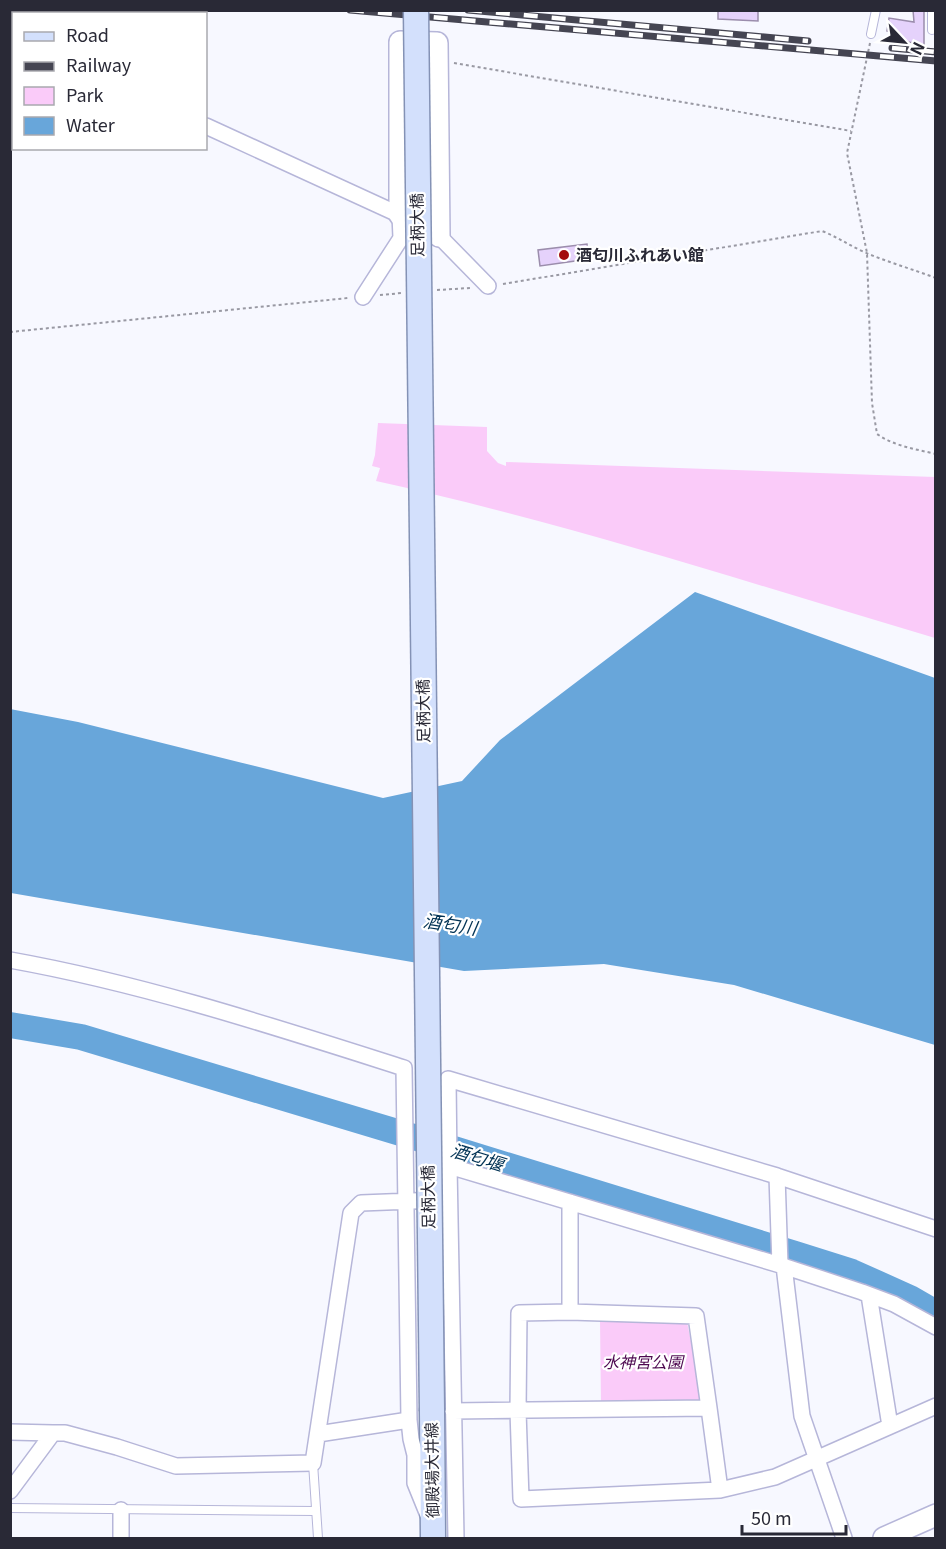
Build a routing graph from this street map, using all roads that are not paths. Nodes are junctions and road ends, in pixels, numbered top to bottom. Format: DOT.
graph roads {
  1 [pos="416,10"];
  2 [pos="876,10"];
  3 [pos="932,10"];
  4 [pos="932,30"];
  5 [pos="871,34"];
  6 [pos="416,43"];
  7 [pos="207,126"];
  8 [pos="400,215"];
  9 [pos="440,236"];
  10 [pos="401,238"];
  11 [pos="488,286"];
  12 [pos="363,297"];
  13 [pos="10,960"];
  14 [pos="449,1155"];
  15 [pos="777,1176"];
  16 [pos="449,1200"];
  17 [pos="404,1201"];
  18 [pos="570,1202"];
  19 [pos="936,1229"];
  20 [pos="781,1258"];
  21 [pos="869,1295"];
  22 [pos="570,1312"];
  23 [pos="936,1327"];
  24 [pos="936,1406"];
  25 [pos="709,1408"];
  26 [pos="442,1411"];
  27 [pos="518,1411"];
  28 [pos="409,1420"];
  29 [pos="890,1426"];
  30 [pos="10,1432"];
  31 [pos="53,1433"];
  32 [pos="318,1434"];
  33 [pos="818,1459"];
  34 [pos="314,1463"];
  35 [pos="720,1490"];
  36 [pos="10,1491"];
  37 [pos="10,1508"];
  38 [pos="121,1510"];
  39 [pos="315,1510"];
  40 [pos="936,1515"];
  41 [pos="433,1534"];
  42 [pos="121,1539"];
  43 [pos="318,1539"];
  44 [pos="456,1539"];
  45 [pos="844,1539"];
  46 [pos="884,1539"];
  1 -- 6 [label="main road, 足柄大橋, bridge"];
  2 -- 5 [label="lane"];
  3 -- 4 [label="lane"];
  6 -- 8 [label="street"];
  6 -- 9 [label="street"];
  6 -- 26 [label="main road, 足柄大橋, bridge"];
  7 -- 8 [label="street"];
  8 -- 10 [label="street"];
  9 -- 10 [label="street"];
  9 -- 11 [label="street"];
  10 -- 12 [label="street"];
  13 -- 17 [label="street"];
  14 -- 15 [label="street"];
  14 -- 16 [label="street"];
  14 -- 18 [label="street"];
  15 -- 19 [label="street"];
  15 -- 20 [label="street"];
  16 -- 17 [label="street"];
  16 -- 26 [label="street"];
  17 -- 28 [label="street"];
  17 -- 32 [label="street"];
  18 -- 20 [label="street"];
  18 -- 22 [label="street"];
  20 -- 21 [label="street"];
  20 -- 33 [label="street"];
  21 -- 23 [label="street"];
  21 -- 29 [label="street"];
  22 -- 25 [label="street"];
  22 -- 27 [label="street"];
  24 -- 29 [label="street"];
  25 -- 27 [label="street"];
  25 -- 35 [label="street"];
  26 -- 27 [label="street"];
  26 -- 41 [label="main road, 御殿場大井線"];
  26 -- 44 [label="street"];
  27 -- 35 [label="street"];
  28 -- 32 [label="street"];
  28 -- 41 [label="street"];
  29 -- 33 [label="street"];
  30 -- 31 [label="street"];
  31 -- 34 [label="street"];
  31 -- 36 [label="street"];
  32 -- 34 [label="street"];
  33 -- 35 [label="street"];
  33 -- 45 [label="street"];
  34 -- 39 [label="lane"];
  37 -- 38 [label="lane"];
  38 -- 39 [label="lane"];
  38 -- 42 [label="street"];
  39 -- 43 [label="lane"];
  40 -- 46 [label="street"];
}
